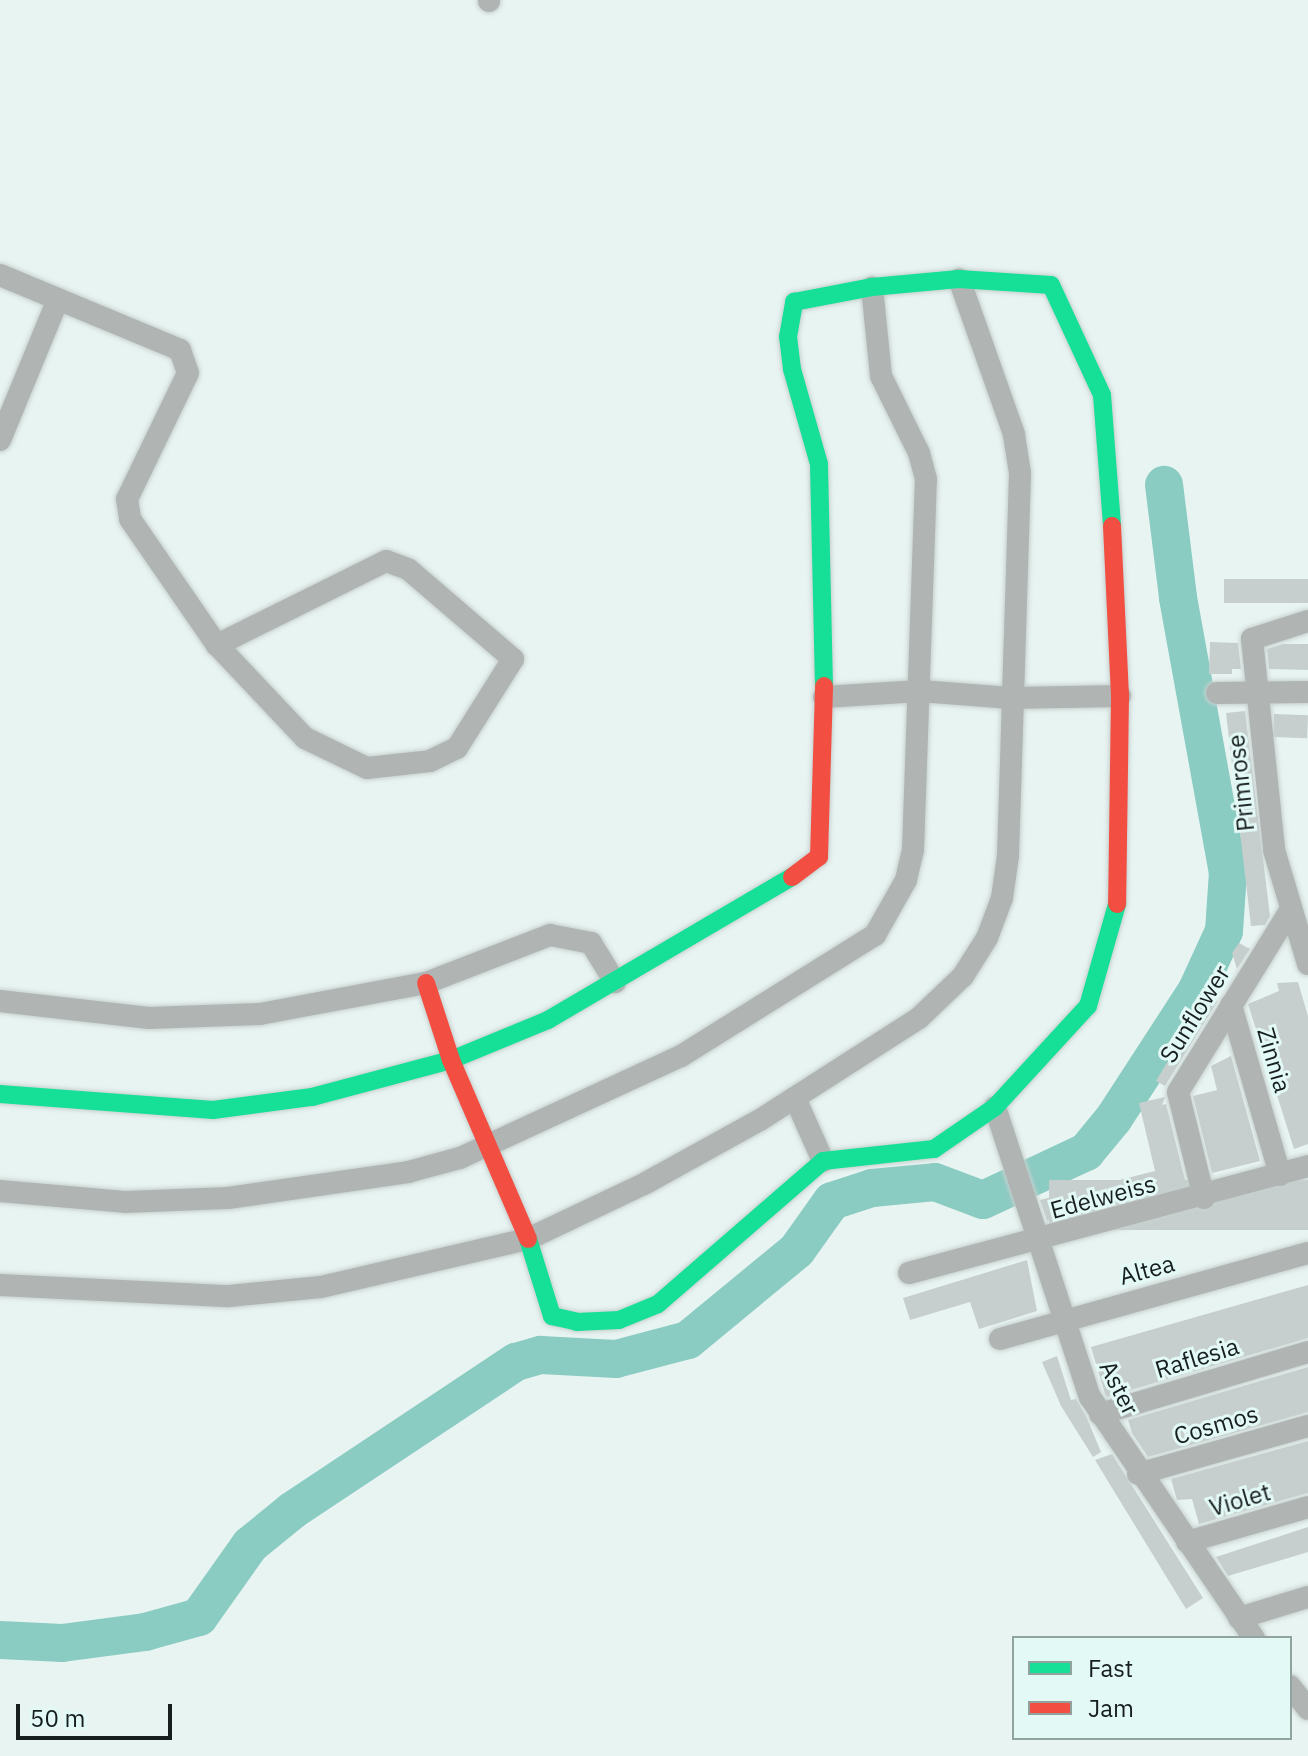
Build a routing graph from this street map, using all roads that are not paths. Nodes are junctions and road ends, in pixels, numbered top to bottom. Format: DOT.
graph roads {
  1 [pos="0,275"];
  2 [pos="959,279"];
  3 [pos="872,287"];
  4 [pos="58,299"];
  5 [pos="0,440"];
  6 [pos="1308,621"];
  7 [pos="217,645"];
  8 [pos="920,691"];
  9 [pos="1257,691"];
  10 [pos="1308,692"];
  11 [pos="1217,693"];
  12 [pos="1120,696"];
  13 [pos="824,697"];
  14 [pos="1011,698"];
  15 [pos="1289,912"];
  16 [pos="1308,964"];
  17 [pos="615,982"];
  18 [pos="426,983"];
  19 [pos="0,1001"];
  20 [pos="1231,1005"];
  21 [pos="451,1060"];
  22 [pos="0,1094"];
  23 [pos="795,1098"];
  24 [pos="995,1107"];
  25 [pos="487,1148"];
  26 [pos="823,1161"];
  27 [pos="1308,1166"];
  28 [pos="1280,1175"];
  29 [pos="0,1191"];
  30 [pos="1204,1198"];
  31 [pos="528,1239"];
  32 [pos="1037,1241"];
  33 [pos="1308,1253"];
  34 [pos="909,1273"];
  35 [pos="0,1285"];
  36 [pos="1062,1320"];
  37 [pos="1000,1339"];
  38 [pos="1308,1352"];
  39 [pos="1100,1414"];
  40 [pos="1308,1426"];
  41 [pos="1138,1474"];
  42 [pos="1308,1507"];
  43 [pos="1187,1542"];
  44 [pos="1308,1597"];
  45 [pos="1239,1618"];
  46 [pos="1252,1636"];
  47 [pos="1292,1688"];
  48 [pos="1308,1709"];
  1 -- 4 [label="street"];
  2 -- 3 [label="street"];
  2 -- 12 [label="street"];
  2 -- 14 [label="street"];
  3 -- 8 [label="street"];
  3 -- 13 [label="street"];
  4 -- 5 [label="street"];
  4 -- 7 [label="street"];
  6 -- 9 [label="street, Primrose"];
  7 -- 7 [label="street"];
  8 -- 13 [label="street"];
  8 -- 14 [label="street"];
  8 -- 25 [label="street"];
  9 -- 10 [label="street"];
  9 -- 11 [label="street"];
  9 -- 15 [label="street, Primrose"];
  12 -- 14 [label="street"];
  12 -- 24 [label="street"];
  13 -- 17 [label="street"];
  14 -- 23 [label="street"];
  15 -- 16 [label="street, Primrose"];
  15 -- 20 [label="street, Sunflower"];
  17 -- 18 [label="street"];
  17 -- 21 [label="street"];
  18 -- 19 [label="street"];
  18 -- 21 [label="street"];
  20 -- 28 [label="street, Zinnia"];
  20 -- 30 [label="street, Sunflower"];
  21 -- 22 [label="street"];
  21 -- 25 [label="street"];
  23 -- 26 [label="street"];
  23 -- 31 [label="street"];
  24 -- 26 [label="street"];
  24 -- 32 [label="street, Aster"];
  25 -- 29 [label="street"];
  25 -- 31 [label="street"];
  26 -- 31 [label="street"];
  27 -- 28 [label="street, Edelweiss"];
  28 -- 30 [label="street, Edelweiss"];
  30 -- 32 [label="street, Edelweiss"];
  31 -- 35 [label="street"];
  32 -- 34 [label="street, Edelweiss"];
  32 -- 36 [label="street, Aster"];
  33 -- 36 [label="street, Altea"];
  36 -- 37 [label="street, Altea"];
  36 -- 39 [label="street, Aster"];
  38 -- 39 [label="street, Raflesia"];
  39 -- 41 [label="street, Aster"];
  40 -- 41 [label="street, Cosmos"];
  41 -- 43 [label="street, Aster"];
  42 -- 43 [label="street, Violet"];
  43 -- 45 [label="street, Aster"];
  44 -- 45 [label="street"];
  45 -- 46 [label="street, Aster"];
  47 -- 48 [label="street"];
}
